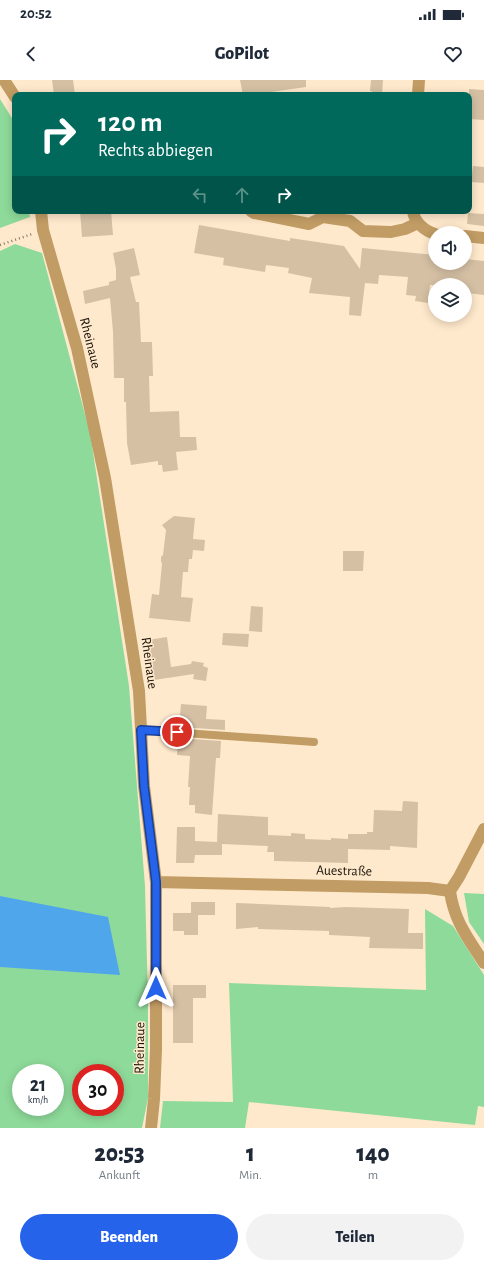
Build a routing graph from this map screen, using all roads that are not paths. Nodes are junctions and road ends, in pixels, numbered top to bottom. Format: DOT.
graph roads {
  1 [pos="4,80"];
  2 [pos="419,80"];
  3 [pos="12,92"];
  4 [pos="418,92"];
  5 [pos="41,214"];
  6 [pos="259,214"];
  7 [pos="413,214"];
  8 [pos="418,224"];
  9 [pos="428,231"];
  10 [pos="472,237"];
  11 [pos="484,238"];
  12 [pos="141,730"];
  13 [pos="314,742"];
  14 [pos="484,829"];
  15 [pos="156,882"];
  16 [pos="450,891"];
  17 [pos="484,963"];
  18 [pos="151,1128"];
  1 -- 3 [label="street"];
  2 -- 4 [label="street"];
  5 -- 12 [label="street, Rheinaue"];
  6 -- 8 [label="street"];
  7 -- 8 [label="street"];
  8 -- 9 [label="street"];
  10 -- 11 [label="street"];
  12 -- 13 [label="lane"];
  12 -- 15 [label="street, Rheinaue"];
  14 -- 16 [label="street"];
  15 -- 16 [label="street, Auestraße"];
  15 -- 18 [label="street, Rheinaue"];
  16 -- 17 [label="street"];
}
